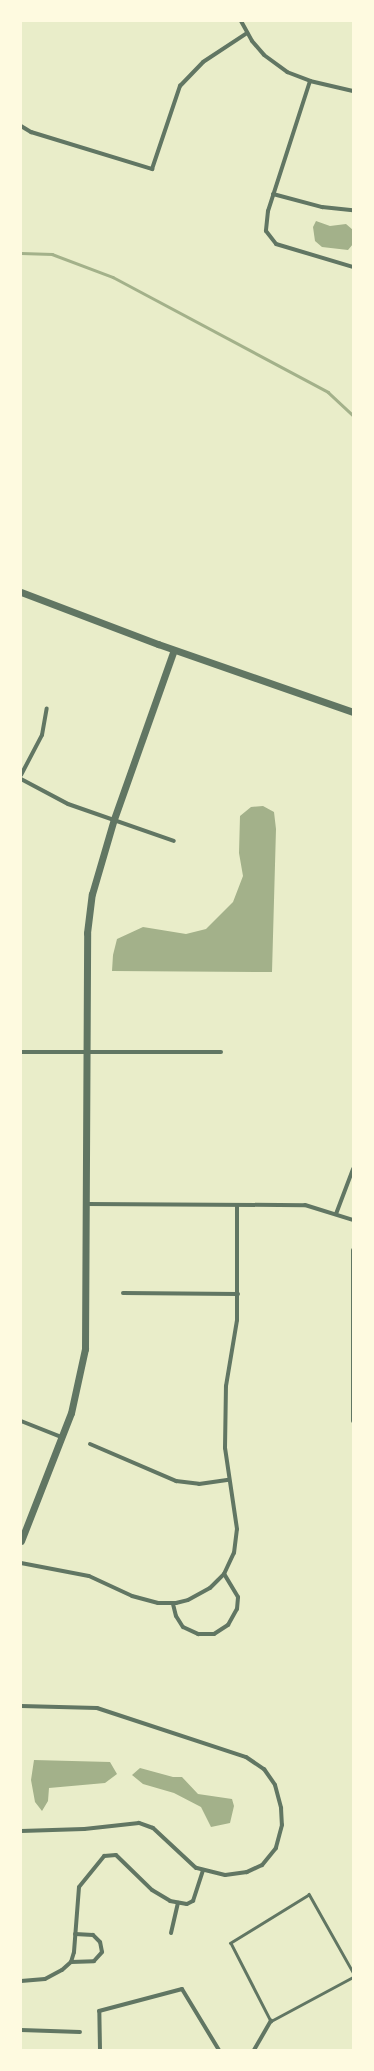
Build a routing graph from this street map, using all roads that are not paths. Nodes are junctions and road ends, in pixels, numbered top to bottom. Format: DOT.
graph roads {
  1 [pos="241,21"];
  2 [pos="247,33"];
  3 [pos="310,81"];
  4 [pos="353,91"];
  5 [pos="21,126"];
  6 [pos="273,194"];
  7 [pos="353,210"];
  8 [pos="353,267"];
  9 [pos="21,592"];
  10 [pos="174,650"];
  11 [pos="47,708"];
  12 [pos="353,712"];
  13 [pos="21,775"];
  14 [pos="21,779"];
  15 [pos="114,819"];
  16 [pos="174,841"];
  17 [pos="88,1051"];
  18 [pos="21,1052"];
  19 [pos="221,1052"];
  20 [pos="353,1169"];
  21 [pos="87,1204"];
  22 [pos="237,1205"];
  23 [pos="336,1214"];
  24 [pos="353,1220"];
  25 [pos="353,1250"];
  26 [pos="123,1293"];
  27 [pos="238,1294"];
  28 [pos="353,1349"];
  29 [pos="21,1421"];
  30 [pos="353,1422"];
  31 [pos="61,1437"];
  32 [pos="90,1444"];
  33 [pos="229,1480"];
  34 [pos="21,1541"];
  35 [pos="21,1563"];
  36 [pos="224,1574"];
  37 [pos="173,1604"];
  38 [pos="21,1706"];
  39 [pos="21,1831"];
  40 [pos="203,1871"];
  41 [pos="178,1903"];
  42 [pos="170,1933"];
  43 [pos="75,1934"];
  44 [pos="71,1962"];
  45 [pos="353,1973"];
  46 [pos="353,1977"];
  47 [pos="21,1981"];
  48 [pos="271,2021"];
  49 [pos="21,2030"];
  50 [pos="80,2032"];
  51 [pos="100,2050"];
  52 [pos="219,2050"];
  53 [pos="254,2050"];
  1 -- 2 [label="street"];
  2 -- 3 [label="street"];
  2 -- 5 [label="street"];
  3 -- 4 [label="street"];
  3 -- 6 [label="street"];
  6 -- 7 [label="street"];
  6 -- 8 [label="street"];
  9 -- 10 [label="street"];
  10 -- 12 [label="street"];
  10 -- 15 [label="street"];
  11 -- 13 [label="street"];
  14 -- 15 [label="street"];
  15 -- 16 [label="street"];
  15 -- 17 [label="street"];
  17 -- 18 [label="street"];
  17 -- 19 [label="street"];
  17 -- 21 [label="street"];
  20 -- 23 [label="street"];
  21 -- 22 [label="street"];
  21 -- 31 [label="street"];
  22 -- 23 [label="street"];
  22 -- 27 [label="street"];
  23 -- 24 [label="street"];
  25 -- 28 [label="street"];
  26 -- 27 [label="street"];
  27 -- 33 [label="street"];
  28 -- 30 [label="street"];
  29 -- 31 [label="street"];
  31 -- 34 [label="street"];
  32 -- 33 [label="street"];
  33 -- 36 [label="street"];
  35 -- 37 [label="street"];
  36 -- 37 [label="street"];
  36 -- 37 [label="street"];
  38 -- 40 [label="street"];
  39 -- 40 [label="street"];
  40 -- 41 [label="street"];
  41 -- 42 [label="street"];
  41 -- 43 [label="street"];
  43 -- 44 [label="street"];
  43 -- 44 [label="street"];
  44 -- 47 [label="street"];
  45 -- 48 [label="lane"];
  46 -- 48 [label="lane"];
  48 -- 53 [label="street"];
  49 -- 50 [label="street"];
  51 -- 52 [label="street"];
}
